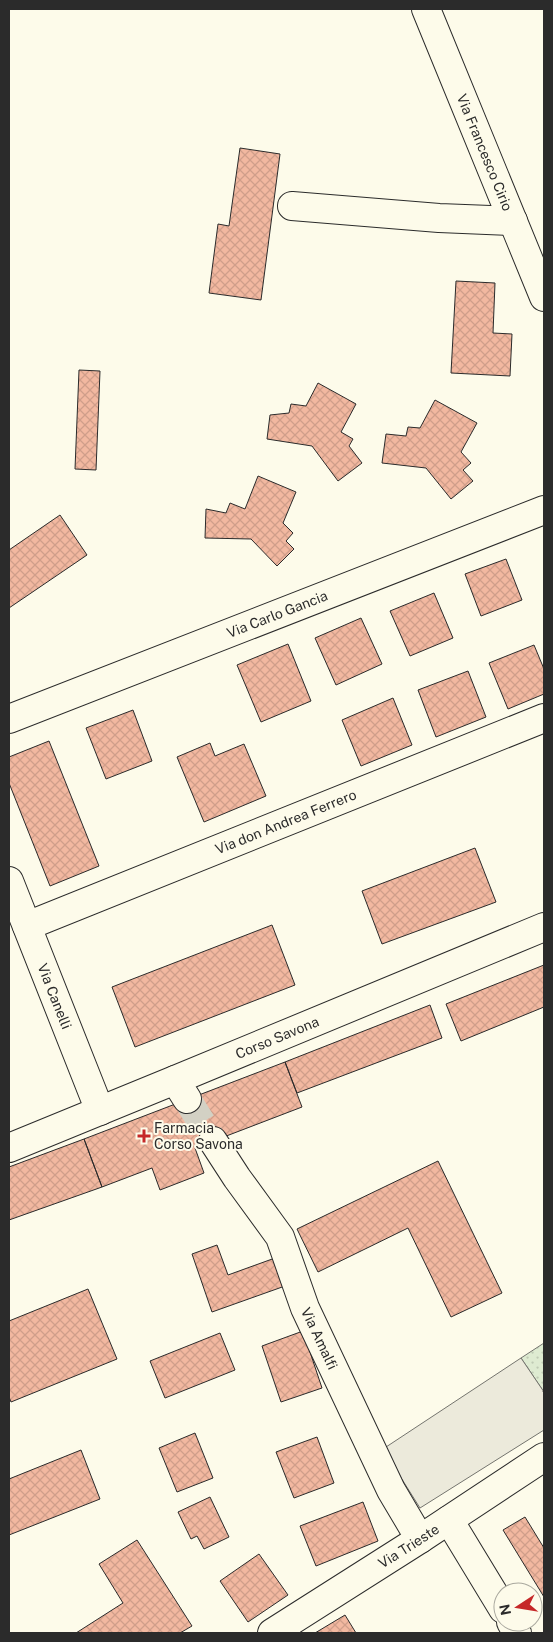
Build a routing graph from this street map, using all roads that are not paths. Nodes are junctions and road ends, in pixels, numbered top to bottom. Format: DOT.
graph roads {
  1 [pos="426,9"];
  2 [pos="292,206"];
  3 [pos="513,221"];
  4 [pos="544,297"];
  5 [pos="544,510"];
  6 [pos="544,718"];
  7 [pos="9,719"];
  8 [pos="9,881"];
  9 [pos="27,926"];
  10 [pos="544,927"];
  11 [pos="100,1110"];
  12 [pos="213,1141"];
  13 [pos="9,1148"];
  14 [pos="544,1457"];
  15 [pos="449,1520"];
  16 [pos="420,1540"];
  17 [pos="493,1593"];
  18 [pos="272,1633"];
  1 -- 3 [label="street, Via Francesco Cirio"];
  2 -- 3 [label="street"];
  3 -- 4 [label="street, Via Francesco Cirio"];
  5 -- 7 [label="street, Via Carlo Gancia"];
  6 -- 9 [label="street, Via don Andrea Ferrero"];
  8 -- 9 [label="street, Via Canelli"];
  9 -- 11 [label="street, Via Canelli"];
  10 -- 11 [label="street, Corso Savona"];
  11 -- 13 [label="street, Corso Savona"];
  12 -- 16 [label="street, Via Amalfi"];
  14 -- 15 [label="street, Via Trieste"];
  15 -- 16 [label="street, Via Trieste"];
  15 -- 17 [label="street"];
  16 -- 18 [label="street, Via Trieste"];
}
